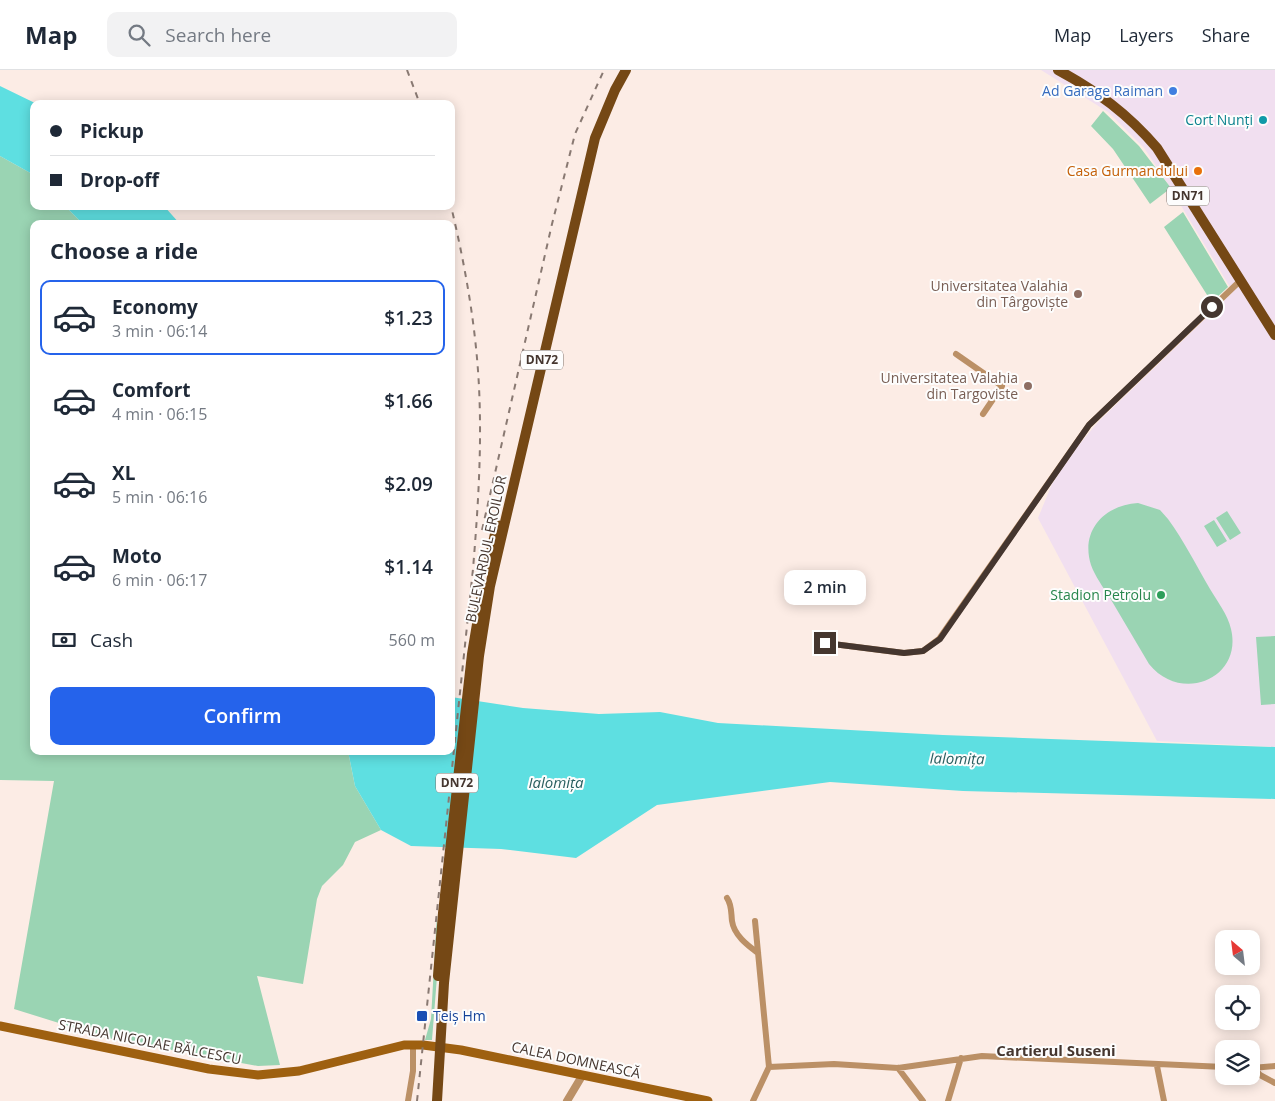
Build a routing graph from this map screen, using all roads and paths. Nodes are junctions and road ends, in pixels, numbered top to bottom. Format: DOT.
graph roads {
  1 [pos="620,70"];
  2 [pos="626,70"];
  3 [pos="1058,70"];
  4 [pos="1070,70"];
  5 [pos="1242,280"];
  6 [pos="1275,323"];
  7 [pos="1275,335"];
  8 [pos="956,354"];
  9 [pos="983,414"];
  10 [pos="825,643"];
  11 [pos="476,655"];
  12 [pos="726,898"];
  13 [pos="755,921"];
  14 [pos="758,952"];
  15 [pos="0,1026"];
  16 [pos="413,1044"];
  17 [pos="439,1047"];
  18 [pos="961,1058"];
  19 [pos="1158,1066"];
  20 [pos="1275,1066"];
  21 [pos="769,1067"];
  22 [pos="1215,1067"];
  23 [pos="1260,1067"];
  24 [pos="898,1068"];
  25 [pos="1260,1075"];
  26 [pos="581,1078"];
  27 [pos="1275,1083"];
  28 [pos="408,1101"];
  29 [pos="437,1101"];
  30 [pos="567,1101"];
  31 [pos="684,1101"];
  32 [pos="708,1101"];
  33 [pos="753,1101"];
  34 [pos="924,1101"];
  35 [pos="948,1101"];
  36 [pos="1164,1101"];
  1 -- 11 [label="main road, BULEVARDUL EROILOR / DN72"];
  2 -- 11 [label="main road, BULEVARDUL EROILOR / DN72"];
  3 -- 5 [label="main road, DN71"];
  4 -- 6 [label="main road"];
  5 -- 7 [label="main road, DN71"];
  5 -- 10 [label="street"];
  8 -- 9 [label="street"];
  11 -- 17 [label="main road, BULEVARDUL EROILOR / DN72"];
  12 -- 14 [label="street"];
  13 -- 14 [label="street"];
  14 -- 21 [label="street"];
  15 -- 16 [label="main road, STRADA NICOLAE BĂLCESCU"];
  16 -- 17 [label="main road, STRADA NICOLAE BĂLCESCU"];
  16 -- 28 [label="street"];
  17 -- 26 [label="main road, CALEA DOMNEASCĂ"];
  17 -- 26 [label="main road, CALEA DOMNEASCĂ"];
  17 -- 29 [label="main road, BULEVARDUL EROILOR / DN72"];
  18 -- 19 [label="street"];
  18 -- 24 [label="street"];
  18 -- 35 [label="street"];
  19 -- 22 [label="street"];
  19 -- 36 [label="street"];
  20 -- 23 [label="street"];
  21 -- 24 [label="street"];
  21 -- 33 [label="street"];
  24 -- 34 [label="street"];
  25 -- 27 [label="street"];
  26 -- 30 [label="street"];
  26 -- 31 [label="main road, CALEA DOMNEASCĂ"];
  26 -- 32 [label="main road, CALEA DOMNEASCĂ"];
}
